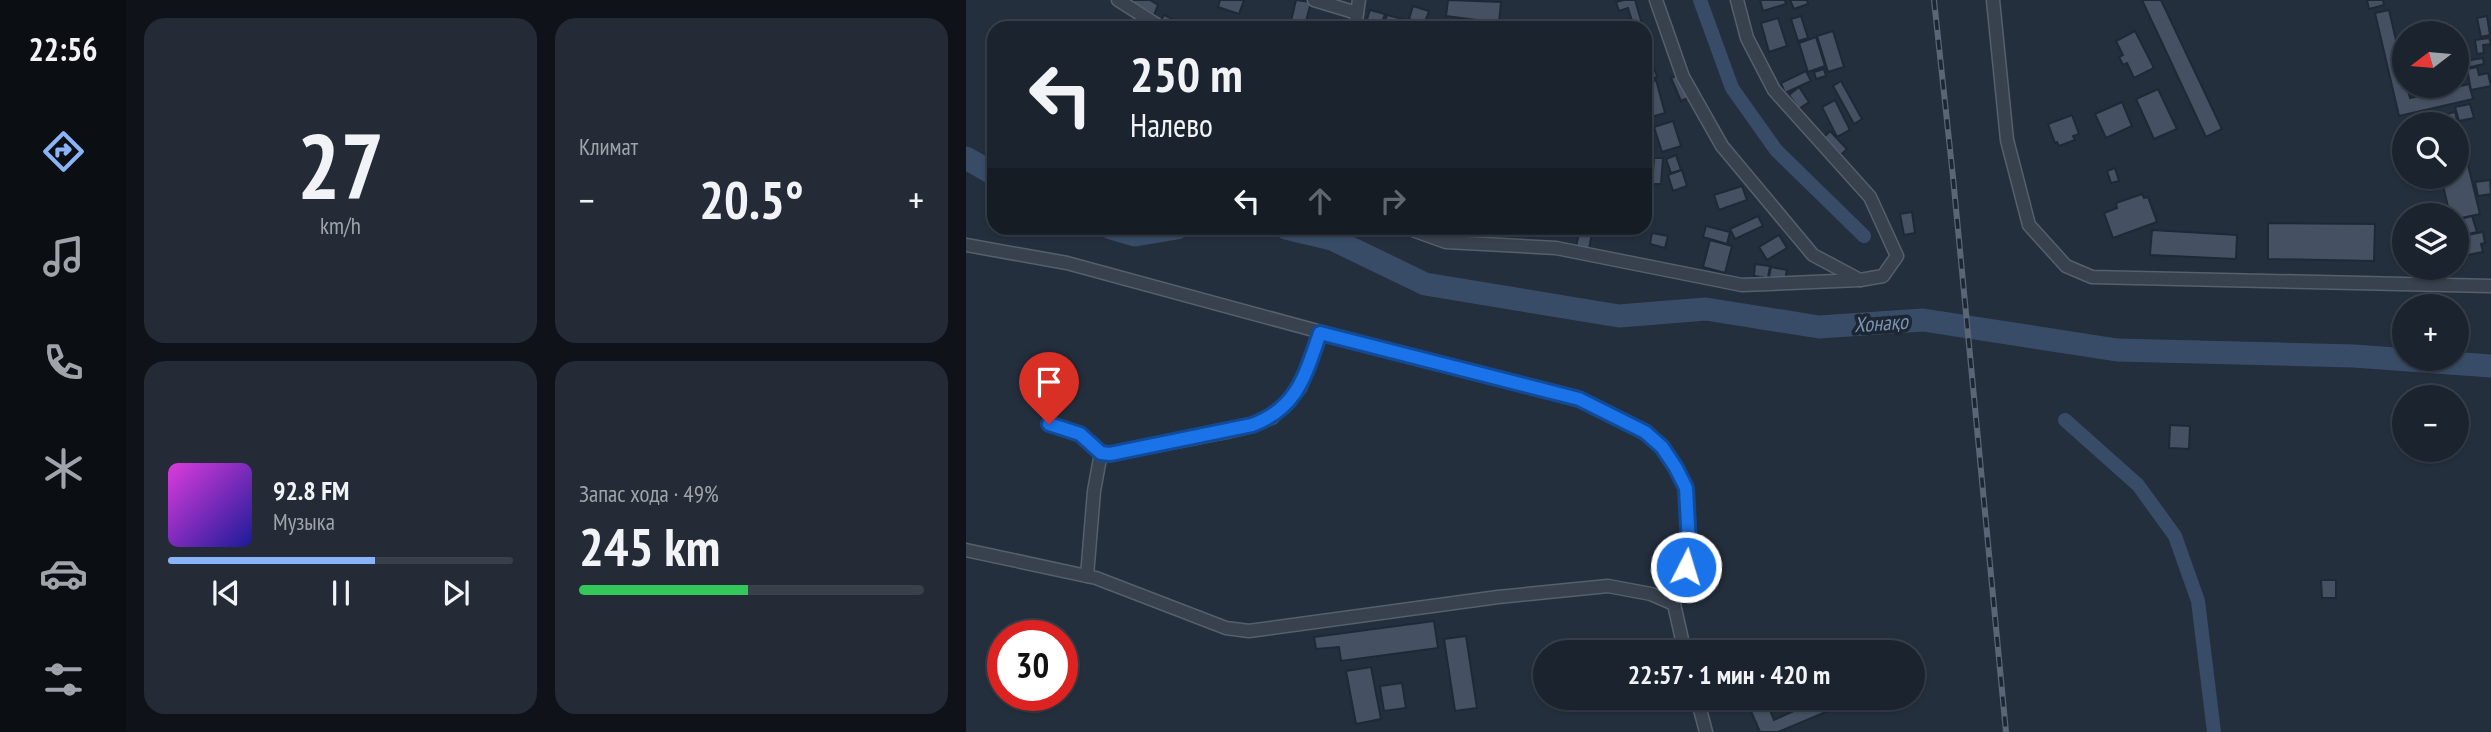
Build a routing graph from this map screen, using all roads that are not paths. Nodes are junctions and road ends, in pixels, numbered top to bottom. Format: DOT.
graph roads {
  1 [pos="1118,0"];
  2 [pos="1314,0"];
  3 [pos="1656,0"];
  4 [pos="1737,0"];
  5 [pos="1993,0"];
  6 [pos="1358,6"];
  7 [pos="1151,21"];
  8 [pos="1426,235"];
  9 [pos="966,245"];
  10 [pos="1860,280"];
  11 [pos="2491,286"];
  12 [pos="1320,333"];
  13 [pos="1049,424"];
  14 [pos="1101,453"];
  15 [pos="966,550"];
  16 [pos="1087,576"];
  17 [pos="1674,604"];
  18 [pos="1682,640"];
  19 [pos="1700,710"];
  20 [pos="1706,732"];
  1 -- 7 [label="street"];
  2 -- 6 [label="street"];
  3 -- 10 [label="street"];
  4 -- 10 [label="street"];
  5 -- 11 [label="street"];
  8 -- 10 [label="street"];
  9 -- 12 [label="street"];
  12 -- 14 [label="street"];
  12 -- 17 [label="street"];
  13 -- 14 [label="street"];
  14 -- 16 [label="street"];
  15 -- 16 [label="street"];
  16 -- 17 [label="street"];
  17 -- 18 [label="street"];
  19 -- 20 [label="street"];
}
